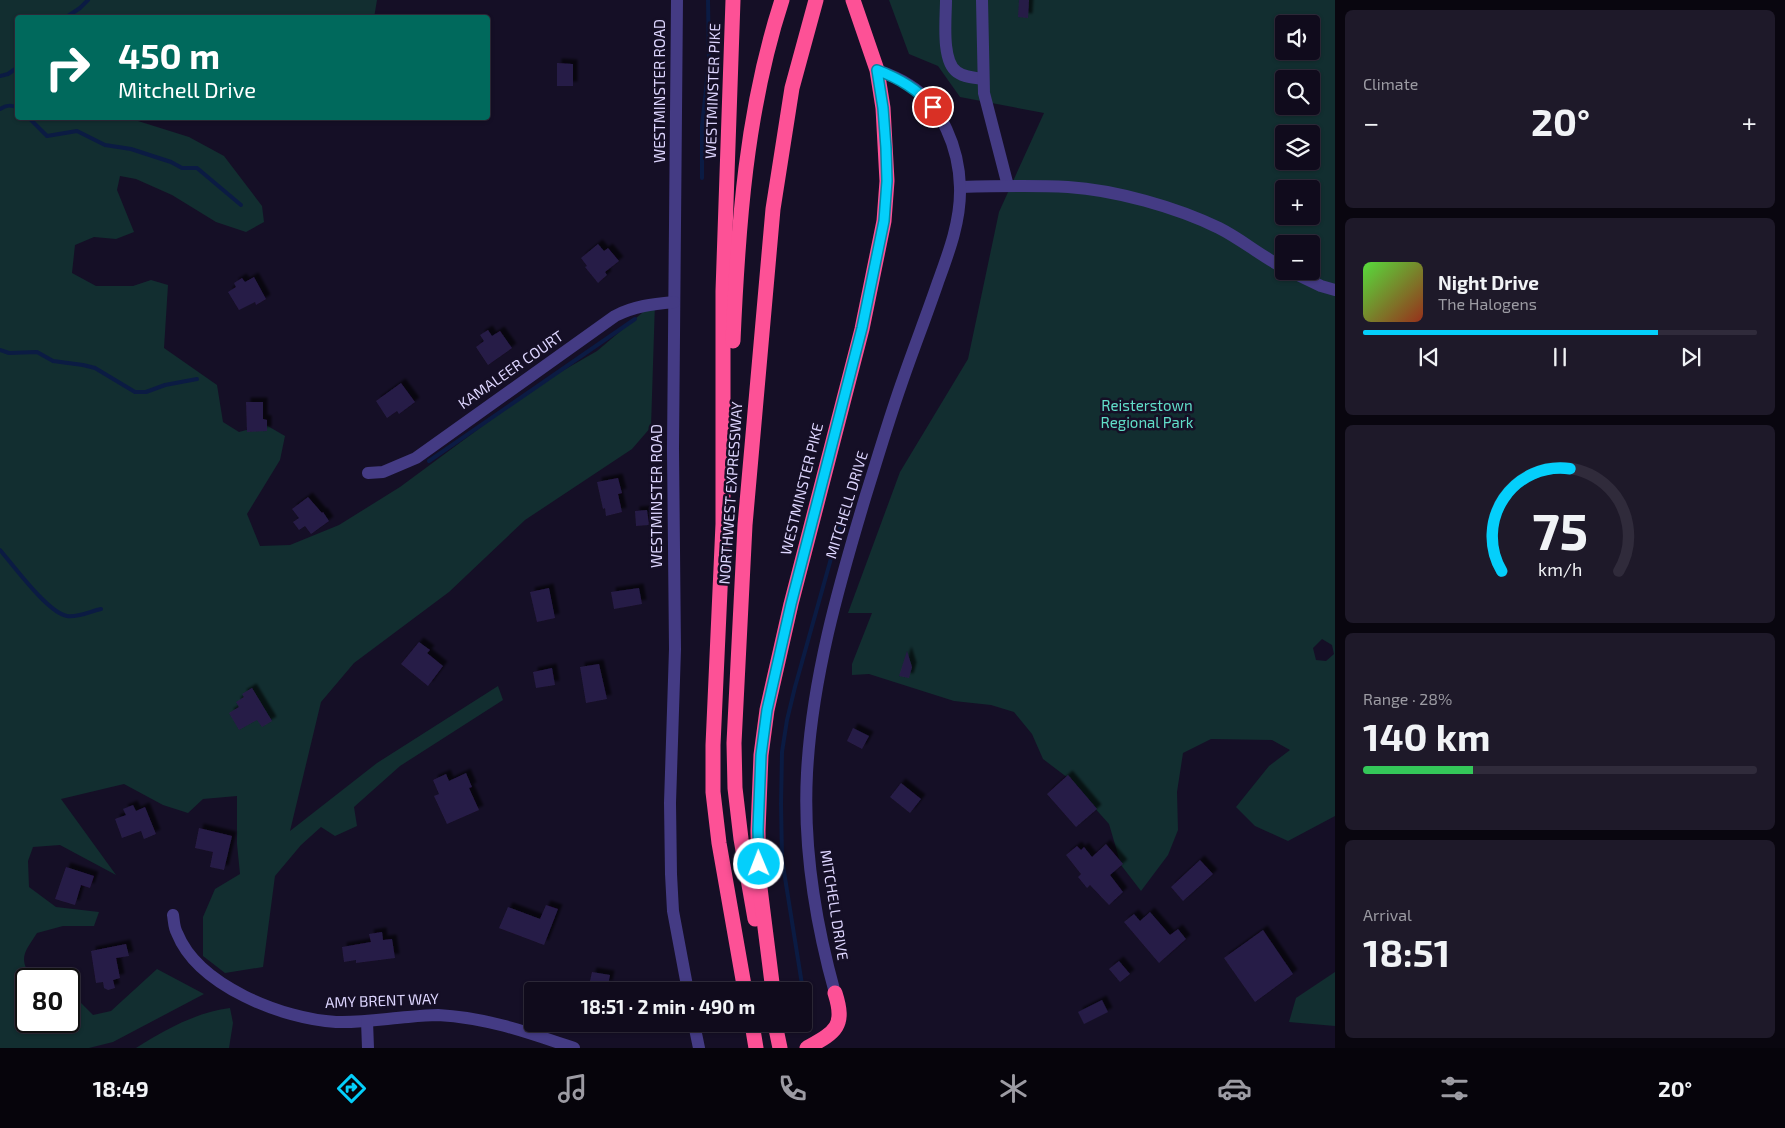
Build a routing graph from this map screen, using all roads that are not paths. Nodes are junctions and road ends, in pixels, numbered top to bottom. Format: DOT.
graph roads {
  1 [pos="677,0"];
  2 [pos="733,0"];
  3 [pos="782,0"];
  4 [pos="816,0"];
  5 [pos="843,0"];
  6 [pos="853,0"];
  7 [pos="946,0"];
  8 [pos="982,0"];
  9 [pos="877,70"];
  10 [pos="983,79"];
  11 [pos="1008,186"];
  12 [pos="960,188"];
  13 [pos="1275,263"];
  14 [pos="1309,280"];
  15 [pos="1335,290"];
  16 [pos="674,302"];
  17 [pos="368,473"];
  18 [pos="723,524"];
  19 [pos="173,915"];
  20 [pos="686,982"];
  21 [pos="743,982"];
  22 [pos="767,982"];
  23 [pos="772,982"];
  24 [pos="835,993"];
  25 [pos="367,1021"];
  26 [pos="696,1032"];
  27 [pos="753,1032"];
  28 [pos="777,1032"];
  29 [pos="368,1048"];
  30 [pos="574,1048"];
  31 [pos="699,1048"];
  32 [pos="756,1048"];
  33 [pos="780,1048"];
  34 [pos="807,1048"];
  1 -- 16 [label="street, WESTMINSTER ROAD"];
  2 -- 18 [label="highway, WESTMINSTER PIKE"];
  3 -- 18 [label="highway, NORTHWEST EXPRESSWAY"];
  4 -- 22 [label="highway, NORTHWEST EXPRESSWAY"];
  5 -- 9 [label="highway"];
  6 -- 9 [label="highway, WESTMINSTER PIKE"];
  7 -- 10 [label="street"];
  8 -- 10 [label="street"];
  9 -- 12 [label="street, MITCHELL DRIVE"];
  9 -- 23 [label="highway, WESTMINSTER PIKE"];
  10 -- 11 [label="street"];
  11 -- 12 [label="street"];
  11 -- 13 [label="street"];
  12 -- 24 [label="street, MITCHELL DRIVE"];
  14 -- 15 [label="street"];
  16 -- 17 [label="street, KAMALEER COURT"];
  16 -- 20 [label="street, WESTMINSTER ROAD"];
  18 -- 21 [label="highway, WESTMINSTER PIKE"];
  19 -- 25 [label="street, AMY BRENT WAY"];
  24 -- 34 [label="highway"];
  25 -- 29 [label="street"];
  25 -- 30 [label="street, AMY BRENT WAY"];
  26 -- 31 [label="street"];
  27 -- 32 [label="highway"];
  28 -- 33 [label="highway"];
}
